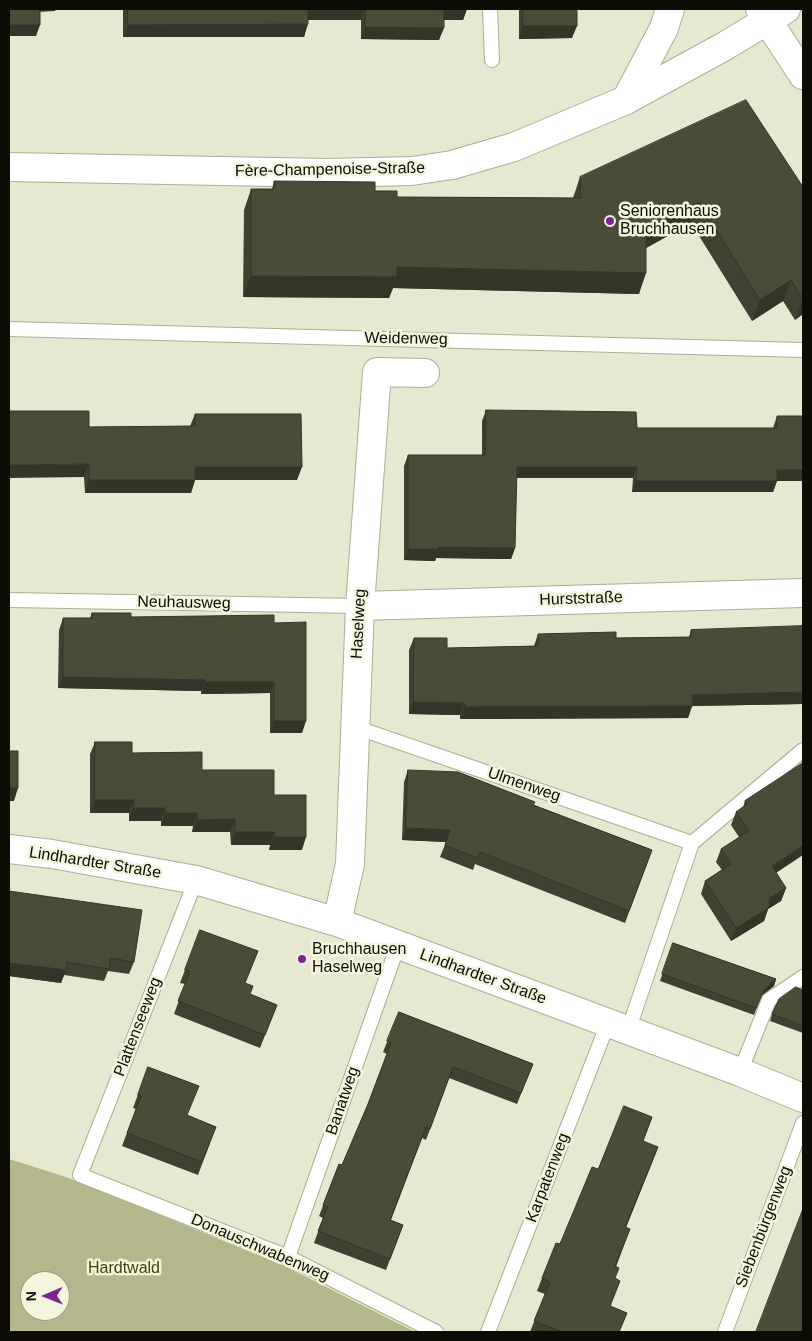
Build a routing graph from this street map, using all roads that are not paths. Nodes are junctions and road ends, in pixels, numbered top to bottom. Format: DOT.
graph roads {
  1 [pos="490,9"];
  2 [pos="670,9"];
  3 [pos="771,12"];
  4 [pos="492,60"];
  5 [pos="803,75"];
  6 [pos="626,100"];
  7 [pos="9,167"];
  8 [pos="9,329"];
  9 [pos="803,350"];
  10 [pos="424,373"];
  11 [pos="803,593"];
  12 [pos="9,600"];
  13 [pos="360,606"];
  14 [pos="355,727"];
  15 [pos="803,750"];
  16 [pos="692,843"];
  17 [pos="9,849"];
  18 [pos="196,880"];
  19 [pos="337,922"];
  20 [pos="398,945"];
  21 [pos="803,977"];
  22 [pos="618,1027"];
  23 [pos="740,1072"];
  24 [pos="803,1098"];
  25 [pos="803,1122"];
  26 [pos="80,1174"];
  27 [pos="288,1257"];
  28 [pos="436,1332"];
  29 [pos="488,1332"];
  30 [pos="725,1332"];
  1 -- 4 [label="lane"];
  2 -- 6 [label="street"];
  3 -- 5 [label="street"];
  3 -- 6 [label="street, Fère-Champenoise-Straße"];
  6 -- 7 [label="street, Fère-Champenoise-Straße"];
  8 -- 9 [label="lane, Weidenweg"];
  10 -- 13 [label="street, Haselweg"];
  11 -- 13 [label="street, Hurststraße"];
  12 -- 13 [label="lane, Neuhausweg"];
  13 -- 14 [label="street, Haselweg"];
  14 -- 16 [label="lane, Ulmenweg"];
  14 -- 19 [label="street, Haselweg"];
  15 -- 16 [label="lane"];
  16 -- 22 [label="lane"];
  17 -- 18 [label="street, Lindhardter Straße"];
  18 -- 19 [label="street, Lindhardter Straße"];
  18 -- 26 [label="lane, Plattenseeweg"];
  19 -- 20 [label="street, Lindhardter Straße"];
  20 -- 22 [label="street, Lindhardter Straße"];
  20 -- 27 [label="lane, Banatweg"];
  21 -- 23 [label="lane"];
  22 -- 23 [label="street, Lindhardter Straße"];
  22 -- 29 [label="lane, Karpatenweg"];
  23 -- 24 [label="street, Lindhardter Straße"];
  25 -- 30 [label="lane, Siebenbürgenweg"];
  26 -- 27 [label="lane, Donauschwabenweg"];
  27 -- 28 [label="lane, Donauschwabenweg"];
}
